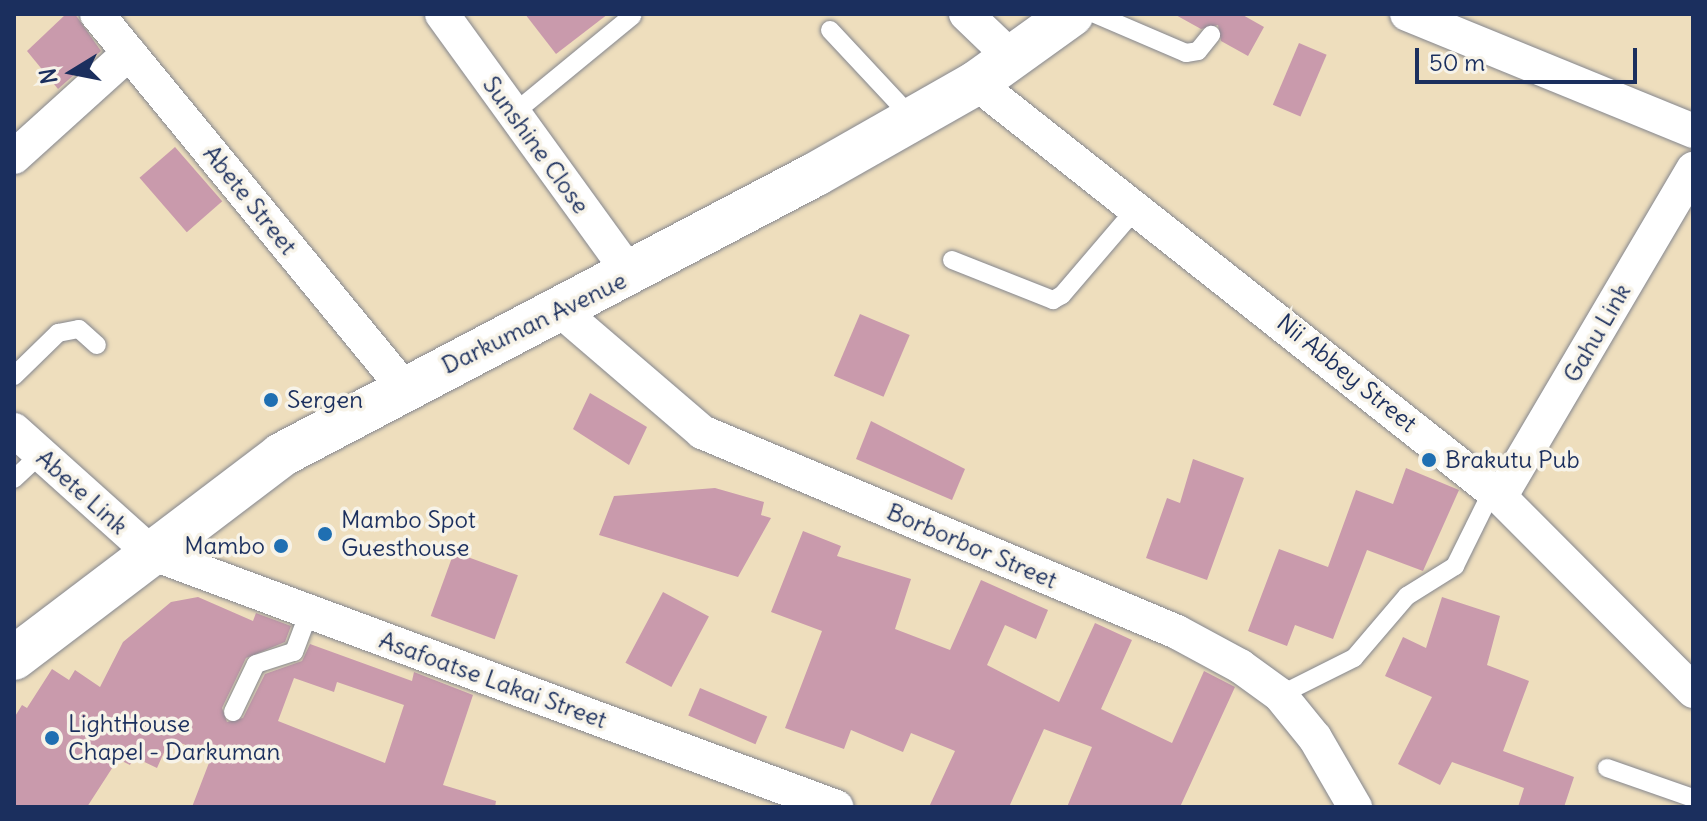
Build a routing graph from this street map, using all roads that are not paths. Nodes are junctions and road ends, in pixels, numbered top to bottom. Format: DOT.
graph roads {
  1 [pos="97,14"];
  2 [pos="442,14"];
  3 [pos="966,14"];
  4 [pos="1072,14"];
  5 [pos="1095,14"];
  6 [pos="1407,14"];
  7 [pos="632,16"];
  8 [pos="830,30"];
  9 [pos="1211,35"];
  10 [pos="129,53"];
  11 [pos="1011,57"];
  12 [pos="976,83"];
  13 [pos="514,113"];
  14 [pos="913,119"];
  15 [pos="1693,131"];
  16 [pos="14,157"];
  17 [pos="1693,169"];
  18 [pos="1134,211"];
  19 [pos="952,260"];
  20 [pos="631,275"];
  21 [pos="561,311"];
  22 [pos="97,345"];
  23 [pos="14,376"];
  24 [pos="403,387"];
  25 [pos="14,430"];
  26 [pos="41,454"];
  27 [pos="14,479"];
  28 [pos="1496,494"];
  29 [pos="151,553"];
  30 [pos="309,612"];
  31 [pos="14,658"];
  32 [pos="1693,691"];
  33 [pos="1280,695"];
  34 [pos="233,712"];
  35 [pos="1607,768"];
  36 [pos="1693,798"];
  37 [pos="836,807"];
  38 [pos="1355,807"];
  1 -- 10 [label="street, Abete Street"];
  2 -- 13 [label="street, Sunshine Close"];
  3 -- 11 [label="street"];
  4 -- 11 [label="street, Darkuman Avenue"];
  5 -- 9 [label="lane"];
  6 -- 15 [label="street"];
  7 -- 13 [label="lane"];
  8 -- 14 [label="lane"];
  10 -- 16 [label="street"];
  10 -- 24 [label="street, Abete Street"];
  11 -- 12 [label="street, Darkuman Avenue"];
  12 -- 14 [label="street, Darkuman Avenue"];
  12 -- 18 [label="street, Nii Abbey Street"];
  13 -- 20 [label="street, Sunshine Close"];
  14 -- 20 [label="street, Darkuman Avenue"];
  17 -- 28 [label="street, Gahu Link"];
  18 -- 19 [label="lane"];
  18 -- 28 [label="street, Nii Abbey Street"];
  20 -- 21 [label="street, Darkuman Avenue"];
  21 -- 24 [label="street, Darkuman Avenue"];
  21 -- 33 [label="street, Borborbor Street"];
  22 -- 23 [label="lane"];
  24 -- 29 [label="street, Darkuman Avenue"];
  25 -- 26 [label="street, Abete Link"];
  26 -- 27 [label="lane"];
  26 -- 29 [label="street, Abete Link"];
  28 -- 32 [label="street, Nii Abbey Street"];
  28 -- 33 [label="lane"];
  29 -- 30 [label="street, Asafoatse Lakai Street"];
  29 -- 31 [label="street, Darkuman Avenue"];
  30 -- 34 [label="lane"];
  30 -- 37 [label="street, Asafoatse Lakai Street"];
  33 -- 38 [label="street, Borborbor Street"];
  35 -- 36 [label="lane"];
}
